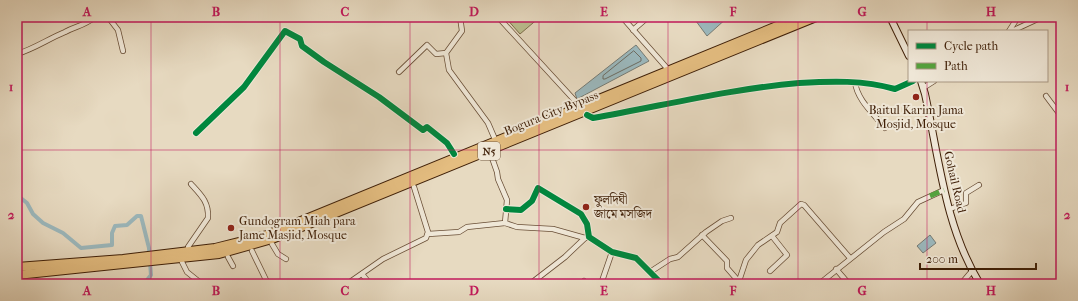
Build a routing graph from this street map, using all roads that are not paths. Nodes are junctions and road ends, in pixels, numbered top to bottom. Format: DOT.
graph roads {
  1 [pos="95,17"];
  2 [pos="108,17"];
  3 [pos="460,17"];
  4 [pos="498,17"];
  5 [pos="622,17"];
  6 [pos="648,17"];
  7 [pos="799,17"];
  8 [pos="816,17"];
  9 [pos="890,17"];
  10 [pos="1018,17"];
  11 [pos="1042,17"];
  12 [pos="633,30"];
  13 [pos="1010,30"];
  14 [pos="1014,30"];
  15 [pos="122,51"];
  16 [pos="446,53"];
  17 [pos="17,54"];
  18 [pos="908,54"];
  19 [pos="666,67"];
  20 [pos="400,72"];
  21 [pos="855,82"];
  22 [pos="911,82"];
  23 [pos="921,82"];
  24 [pos="932,82"];
  25 [pos="923,88"];
  26 [pos="1046,96"];
  27 [pos="577,103"];
  28 [pos="587,115"];
  29 [pos="1061,116"];
  30 [pos="885,128"];
  31 [pos="196,133"];
  32 [pos="494,137"];
  33 [pos="454,154"];
  34 [pos="491,155"];
  35 [pos="191,184"];
  36 [pos="979,185"];
  37 [pos="414,187"];
  38 [pos="944,190"];
  39 [pos="506,209"];
  40 [pos="950,209"];
  41 [pos="731,218"];
  42 [pos="505,223"];
  43 [pos="428,234"];
  44 [pos="702,235"];
  45 [pos="772,236"];
  46 [pos="587,238"];
  47 [pos="272,244"];
  48 [pos="188,247"];
  49 [pos="252,251"];
  50 [pos="612,252"];
  51 [pos="228,257"];
  52 [pos="156,258"];
  53 [pos="850,258"];
  54 [pos="145,259"];
  55 [pos="286,259"];
  56 [pos="182,262"];
  57 [pos="233,266"];
  58 [pos="17,267"];
  59 [pos="836,269"];
  60 [pos="770,271"];
  61 [pos="972,271"];
  62 [pos="650,272"];
  63 [pos="362,274"];
  64 [pos="17,275"];
  65 [pos="740,283"];
  66 [pos="202,284"];
  67 [pos="268,284"];
  68 [pos="347,284"];
  69 [pos="370,284"];
  70 [pos="530,284"];
  71 [pos="601,284"];
  72 [pos="662,284"];
  73 [pos="819,284"];
  74 [pos="849,284"];
  75 [pos="961,284"];
  76 [pos="980,284"];
  1 -- 17 [label="street"];
  2 -- 15 [label="street"];
  3 -- 16 [label="street"];
  4 -- 27 [label="street"];
  5 -- 12 [label="street"];
  6 -- 12 [label="street"];
  7 -- 52 [label="highway, Bogura City Bypass"];
  8 -- 52 [label="highway, Bogura City Bypass / N5"];
  9 -- 18 [label="main road"];
  10 -- 13 [label="street"];
  11 -- 14 [label="street"];
  12 -- 19 [label="street"];
  16 -- 20 [label="street"];
  16 -- 32 [label="street"];
  21 -- 22 [label="street"];
  21 -- 28 [label="street"];
  21 -- 30 [label="street"];
  23 -- 25 [label="main road, Gohail Road"];
  24 -- 25 [label="street"];
  25 -- 38 [label="main road, Gohail Road"];
  26 -- 29 [label="street"];
  31 -- 33 [label="street"];
  34 -- 39 [label="street"];
  35 -- 48 [label="street"];
  36 -- 40 [label="street"];
  37 -- 43 [label="street"];
  38 -- 40 [label="main road, Gohail Road"];
  38 -- 53 [label="street"];
  39 -- 42 [label="street"];
  39 -- 46 [label="street"];
  40 -- 61 [label="main road, Gohail Road"];
  41 -- 44 [label="street"];
  42 -- 43 [label="street"];
  42 -- 46 [label="street"];
  43 -- 63 [label="street"];
  44 -- 62 [label="street"];
  44 -- 65 [label="street"];
  45 -- 53 [label="street"];
  45 -- 60 [label="street"];
  45 -- 65 [label="street"];
  46 -- 50 [label="street"];
  46 -- 70 [label="street"];
  47 -- 55 [label="street"];
  49 -- 67 [label="street"];
  50 -- 62 [label="street"];
  50 -- 71 [label="street"];
  51 -- 57 [label="street"];
  52 -- 54 [label="highway"];
  53 -- 59 [label="street"];
  54 -- 58 [label="highway"];
  54 -- 64 [label="highway"];
  56 -- 66 [label="street"];
  59 -- 73 [label="street"];
  59 -- 74 [label="street"];
  61 -- 75 [label="street"];
  61 -- 76 [label="main road, Gohail Road"];
  62 -- 72 [label="street"];
  63 -- 68 [label="street"];
  63 -- 69 [label="street"];
}
